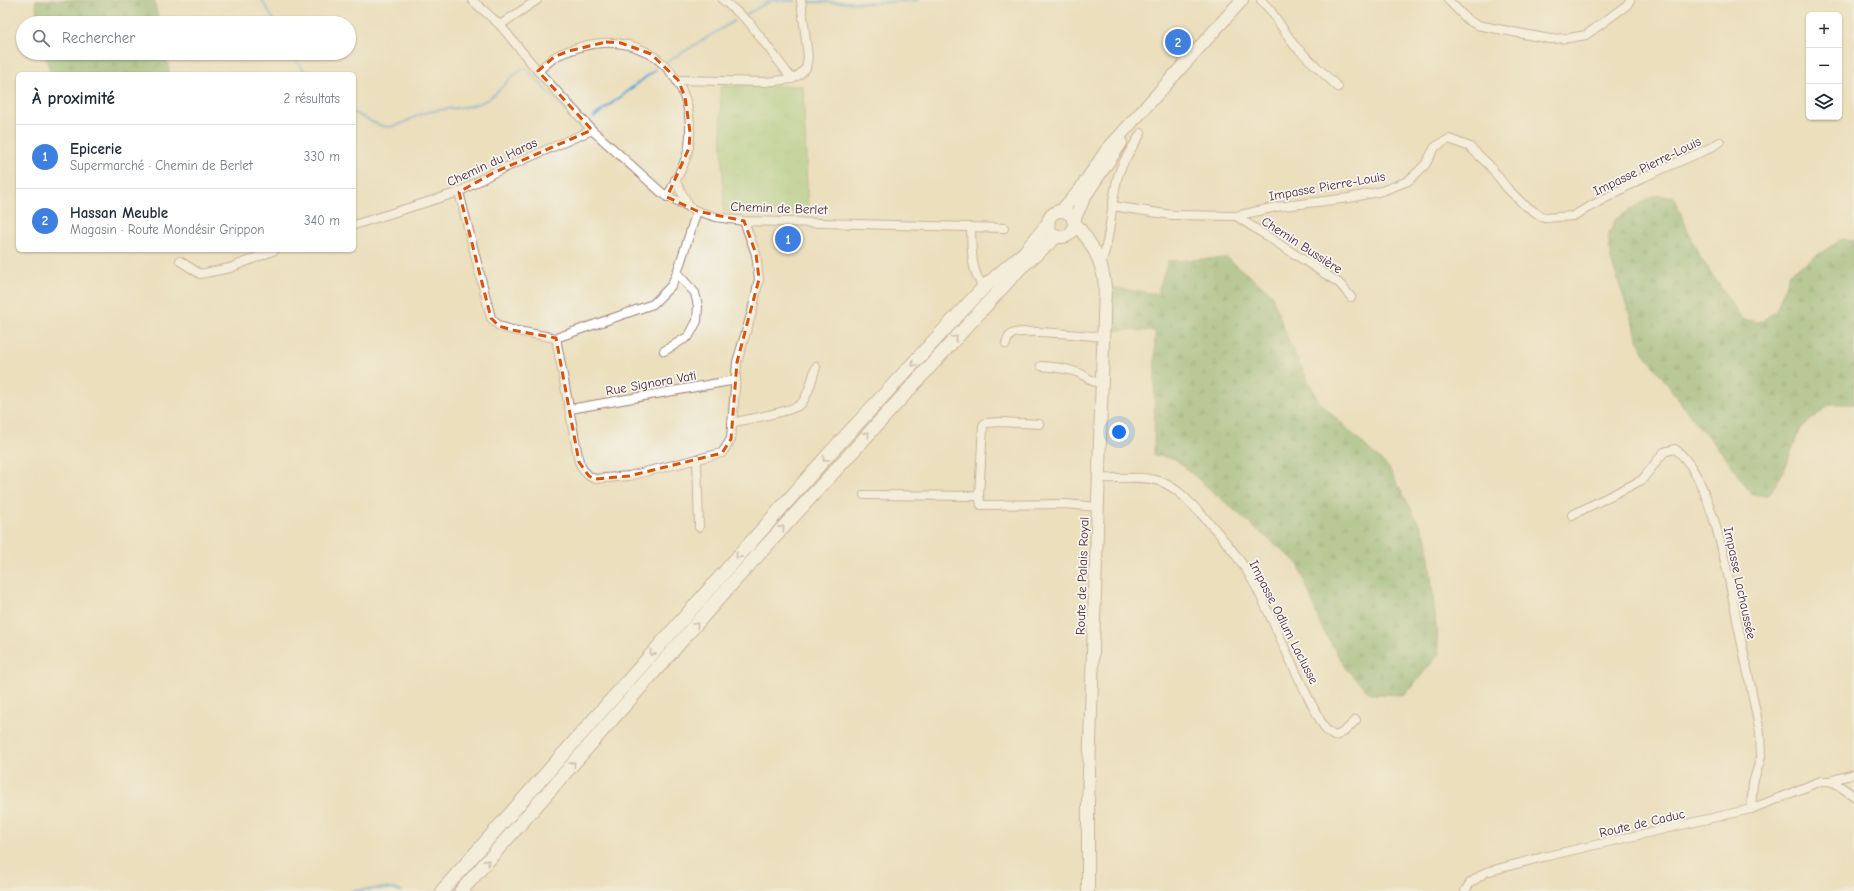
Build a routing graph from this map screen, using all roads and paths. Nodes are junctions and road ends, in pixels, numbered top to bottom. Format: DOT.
graph roads {
  1 [pos="472,0"];
  2 [pos="537,0"];
  3 [pos="723,0"];
  4 [pos="801,0"];
  5 [pos="1242,0"];
  6 [pos="1261,0"];
  7 [pos="1448,0"];
  8 [pos="1630,0"];
  9 [pos="500,25"];
  10 [pos="538,71"];
  11 [pos="792,79"];
  12 [pos="678,80"];
  13 [pos="1338,87"];
  14 [pos="1132,123"];
  15 [pos="592,130"];
  16 [pos="1142,133"];
  17 [pos="1720,142"];
  18 [pos="675,180"];
  19 [pos="459,192"];
  20 [pos="667,196"];
  21 [pos="1112,206"];
  22 [pos="694,209"];
  23 [pos="1061,210"];
  24 [pos="1236,216"];
  25 [pos="744,221"];
  26 [pos="1074,221"];
  27 [pos="356,223"];
  28 [pos="1048,224"];
  29 [pos="970,228"];
  30 [pos="1004,228"];
  31 [pos="1062,236"];
  32 [pos="270,252"];
  33 [pos="180,261"];
  34 [pos="1101,263"];
  35 [pos="1017,271"];
  36 [pos="677,273"];
  37 [pos="984,287"];
  38 [pos="1351,297"];
  39 [pos="1103,337"];
  40 [pos="556,338"];
  41 [pos="1006,344"];
  42 [pos="664,352"];
  43 [pos="1041,366"];
  44 [pos="816,367"];
  45 [pos="736,380"];
  46 [pos="1102,383"];
  47 [pos="570,409"];
  48 [pos="732,423"];
  49 [pos="1039,424"];
  50 [pos="697,459"];
  51 [pos="1098,478"];
  52 [pos="864,495"];
  53 [pos="979,496"];
  54 [pos="1098,507"];
  55 [pos="1572,515"];
  56 [pos="699,527"];
  57 [pos="1356,720"];
  58 [pos="1854,774"];
  59 [pos="1829,781"];
  60 [pos="1854,796"];
  61 [pos="1751,809"];
  62 [pos="442,891"];
  63 [pos="461,891"];
  64 [pos="1088,891"];
  65 [pos="1465,891"];
  1 -- 9 [label="street, Chemin de Berlet"];
  2 -- 9 [label="street"];
  3 -- 11 [label="street"];
  4 -- 11 [label="street"];
  5 -- 14 [label="main road"];
  6 -- 13 [label="street"];
  7 -- 8 [label="street"];
  9 -- 10 [label="street, Chemin de Berlet"];
  10 -- 12 [label="street"];
  10 -- 15 [label="street, Chemin de Berlet"];
  11 -- 12 [label="street"];
  12 -- 18 [label="street"];
  14 -- 23 [label="main road"];
  14 -- 26 [label="main road"];
  15 -- 19 [label="street, Chemin du Haras"];
  15 -- 20 [label="street, Chemin de Berlet"];
  16 -- 21 [label="street"];
  17 -- 24 [label="street, Impasse Pierre-Louis"];
  18 -- 20 [label="street"];
  18 -- 22 [label="street"];
  19 -- 27 [label="street, Chemin du Haras"];
  19 -- 40 [label="street"];
  20 -- 22 [label="street, Chemin de Berlet"];
  21 -- 24 [label="street, Impasse Pierre-Louis"];
  21 -- 34 [label="street"];
  22 -- 25 [label="street, Chemin de Berlet"];
  22 -- 36 [label="street"];
  23 -- 26 [label="main road"];
  23 -- 28 [label="main road"];
  24 -- 38 [label="street, Chemin Bussière"];
  25 -- 29 [label="street, Chemin de Berlet"];
  25 -- 45 [label="street"];
  26 -- 31 [label="main road"];
  26 -- 34 [label="main road, Route de Palais Royal"];
  28 -- 31 [label="main road"];
  28 -- 37 [label="highway"];
  29 -- 30 [label="street, Chemin de Berlet"];
  29 -- 37 [label="street"];
  31 -- 34 [label="main road, Route de Palais Royal"];
  31 -- 35 [label="highway"];
  32 -- 33 [label="street"];
  34 -- 39 [label="main road, Route de Palais Royal"];
  35 -- 37 [label="highway"];
  63 -- 35 [label="highway, one-way"];
  36 -- 40 [label="street"];
  36 -- 42 [label="street"];
  37 -- 62 [label="highway, one-way"];
  39 -- 41 [label="street"];
  39 -- 46 [label="main road, Route de Palais Royal"];
  40 -- 47 [label="street"];
  43 -- 46 [label="street"];
  44 -- 48 [label="street"];
  45 -- 47 [label="street, Rue Signora Vati"];
  45 -- 48 [label="street"];
  46 -- 51 [label="main road, Route de Palais Royal"];
  47 -- 50 [label="street"];
  48 -- 50 [label="street"];
  49 -- 53 [label="street"];
  50 -- 56 [label="street"];
  51 -- 54 [label="main road, Route de Palais Royal"];
  51 -- 57 [label="street, Impasse Odlum Laclusse"];
  52 -- 53 [label="street"];
  53 -- 54 [label="street"];
  54 -- 64 [label="main road, Route de Palais Royal"];
  55 -- 61 [label="street, Impasse Lachaussée"];
  58 -- 59 [label="street, Route de Caduc"];
  59 -- 60 [label="street"];
  59 -- 61 [label="street, Route de Caduc"];
  61 -- 65 [label="street, Route de Caduc"];
}
